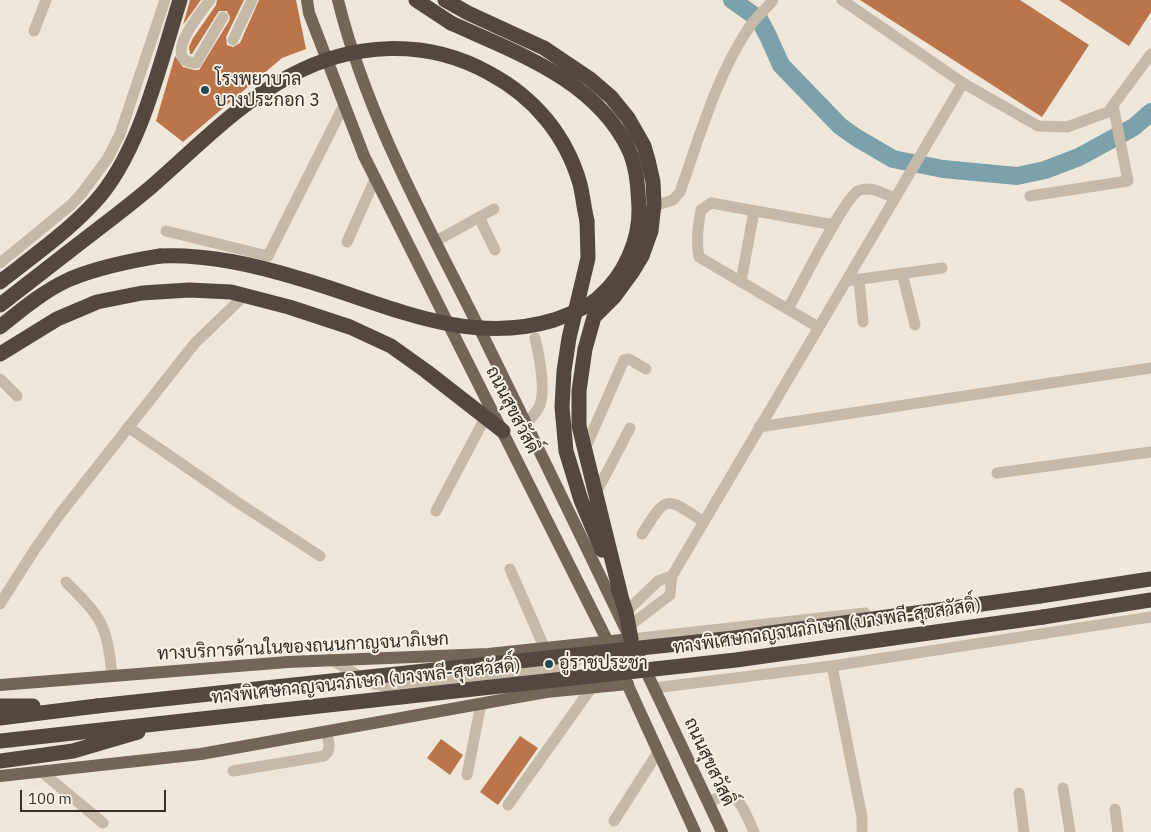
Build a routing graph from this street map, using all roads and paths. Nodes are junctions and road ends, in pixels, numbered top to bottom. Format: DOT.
graph roads {
  1 [pos="46,0"];
  2 [pos="180,0"];
  3 [pos="210,0"];
  4 [pos="252,0"];
  5 [pos="307,0"];
  6 [pos="338,0"];
  7 [pos="416,0"];
  8 [pos="445,0"];
  9 [pos="773,0"];
  10 [pos="842,0"];
  11 [pos="160,2"];
  12 [pos="223,17"];
  13 [pos="34,31"];
  14 [pos="233,40"];
  15 [pos="1151,54"];
  16 [pos="963,82"];
  17 [pos="344,105"];
  18 [pos="1112,105"];
  19 [pos="375,178"];
  20 [pos="1030,196"];
  21 [pos="895,198"];
  22 [pos="654,206"];
  23 [pos="494,209"];
  24 [pos="754,211"];
  25 [pos="479,217"];
  26 [pos="834,225"];
  27 [pos="166,232"];
  28 [pos="436,241"];
  29 [pos="347,242"];
  30 [pos="495,250"];
  31 [pos="0,263"];
  32 [pos="942,268"];
  33 [pos="902,273"];
  34 [pos="859,279"];
  35 [pos="846,281"];
  36 [pos="0,282"];
  37 [pos="742,282"];
  38 [pos="245,295"];
  39 [pos="0,305"];
  40 [pos="788,310"];
  41 [pos="863,322"];
  42 [pos="915,325"];
  43 [pos="0,327"];
  44 [pos="818,327"];
  45 [pos="535,338"];
  46 [pos="0,354"];
  47 [pos="1151,368"];
  48 [pos="646,369"];
  49 [pos="0,379"];
  50 [pos="17,396"];
  51 [pos="485,418"];
  52 [pos="526,424"];
  53 [pos="128,427"];
  54 [pos="759,427"];
  55 [pos="630,428"];
  56 [pos="503,431"];
  57 [pos="585,449"];
  58 [pos="1151,452"];
  59 [pos="997,473"];
  60 [pos="596,495"];
  61 [pos="436,511"];
  62 [pos="704,522"];
  63 [pos="642,534"];
  64 [pos="320,556"];
  65 [pos="510,569"];
  66 [pos="1151,573"];
  67 [pos="672,576"];
  68 [pos="1151,579"];
  69 [pos="66,582"];
  70 [pos="621,596"];
  71 [pos="1151,600"];
  72 [pos="0,604"];
  73 [pos="626,612"];
  74 [pos="1151,617"];
  75 [pos="630,633"];
  76 [pos="608,642"];
  77 [pos="583,645"];
  78 [pos="545,649"];
  79 [pos="330,659"];
  80 [pos="832,666"];
  81 [pos="112,676"];
  82 [pos="628,684"];
  83 [pos="0,686"];
  84 [pos="592,688"];
  85 [pos="654,688"];
  86 [pos="481,704"];
  87 [pos="0,706"];
  88 [pos="96,706"];
  89 [pos="0,718"];
  90 [pos="170,722"];
  91 [pos="326,732"];
  92 [pos="0,741"];
  93 [pos="658,752"];
  94 [pos="0,761"];
  95 [pos="233,771"];
  96 [pos="42,772"];
  97 [pos="467,775"];
  98 [pos="0,776"];
  99 [pos="1063,788"];
  100 [pos="1019,793"];
  101 [pos="708,802"];
  102 [pos="508,805"];
  103 [pos="1115,809"];
  104 [pos="614,820"];
  105 [pos="103,823"];
  106 [pos="695,832"];
  107 [pos="722,832"];
  108 [pos="754,832"];
  109 [pos="862,832"];
  110 [pos="1024,832"];
  111 [pos="1070,832"];
  112 [pos="1118,832"];
  1 -- 13 [label="street"];
  2 -- 36 [label="highway"];
  3 -- 12 [label="street"];
  4 -- 14 [label="street"];
  5 -- 17 [label="main road, ถนนสุขสวัสดิ์"];
  6 -- 28 [label="main road, ถนนสุขสวัสดิ์"];
  7 -- 43 [label="highway, bridge"];
  8 -- 22 [label="highway"];
  9 -- 22 [label="street"];
  10 -- 16 [label="street"];
  11 -- 31 [label="street"];
  15 -- 18 [label="street"];
  16 -- 18 [label="street"];
  16 -- 21 [label="street"];
  17 -- 19 [label="main road, ถนนสุขสวัสดิ์"];
  17 -- 27 [label="street"];
  18 -- 20 [label="street"];
  19 -- 29 [label="street"];
  19 -- 56 [label="main road, ถนนสุขสวัสดิ์"];
  21 -- 26 [label="street"];
  21 -- 35 [label="street"];
  22 -- 57 [label="highway"];
  23 -- 25 [label="street"];
  24 -- 26 [label="street"];
  24 -- 37 [label="street"];
  24 -- 37 [label="street"];
  25 -- 28 [label="street"];
  25 -- 30 [label="street"];
  26 -- 40 [label="street"];
  28 -- 52 [label="main road, ถนนสุขสวัสดิ์"];
  32 -- 33 [label="street"];
  33 -- 34 [label="street"];
  33 -- 42 [label="street"];
  34 -- 35 [label="street"];
  34 -- 41 [label="street"];
  35 -- 44 [label="street"];
  37 -- 40 [label="street"];
  38 -- 46 [label="highway"];
  38 -- 51 [label="highway"];
  38 -- 53 [label="street"];
  39 -- 70 [label="highway, bridge"];
  40 -- 44 [label="street"];
  44 -- 54 [label="street"];
  45 -- 52 [label="street"];
  47 -- 54 [label="street"];
  48 -- 57 [label="street"];
  49 -- 50 [label="street"];
  51 -- 56 [label="highway"];
  51 -- 61 [label="street"];
  52 -- 75 [label="main road, ถนนสุขสวัสดิ์"];
  53 -- 64 [label="street"];
  53 -- 72 [label="street"];
  54 -- 62 [label="street"];
  55 -- 60 [label="street"];
  56 -- 76 [label="main road, ถนนสุขสวัสดิ์"];
  57 -- 60 [label="highway"];
  58 -- 59 [label="street"];
  60 -- 70 [label="highway"];
  62 -- 63 [label="street"];
  62 -- 67 [label="street"];
  65 -- 78 [label="street"];
  66 -- 75 [label="street"];
  67 -- 73 [label="street"];
  67 -- 75 [label="street"];
  68 -- 88 [label="highway, ทางพิเศษกาญจนาภิเษก (บางพลี-สุขสวัสดิ์), bridge"];
  69 -- 81 [label="street"];
  70 -- 73 [label="highway"];
  71 -- 90 [label="highway, ทางพิเศษกาญจนาภิเษก (บางพลี-สุขสวัสดิ์), bridge"];
  73 -- 75 [label="highway"];
  74 -- 80 [label="street"];
  75 -- 76 [label="main road, ทางบริการด้านในของถนนกาญจนาภิเษก"];
  75 -- 85 [label="main road, ถนนสุขสวัสดิ์"];
  76 -- 77 [label="main road, ทางบริการด้านในของถนนกาญจนาภิเษก"];
  76 -- 82 [label="main road, ถนนสุขสวัสดิ์"];
  77 -- 78 [label="main road, ทางบริการด้านในของถนนกาญจนาภิเษก"];
  77 -- 79 [label="street"];
  78 -- 79 [label="main road, ทางบริการด้านในของถนนกาญจนาภิเษก"];
  79 -- 81 [label="main road, ทางบริการด้านในของถนนกาญจนาภิเษก"];
  80 -- 85 [label="street"];
  80 -- 109 [label="street"];
  81 -- 83 [label="main road, ทางบริการด้านในของถนนกาญจนาภิเษก"];
  82 -- 84 [label="main road"];
  82 -- 93 [label="main road, ถนนสุขสวัสดิ์"];
  84 -- 86 [label="main road"];
  84 -- 102 [label="street"];
  85 -- 101 [label="main road, ถนนสุขสวัสดิ์"];
  86 -- 91 [label="main road"];
  86 -- 97 [label="street"];
  87 -- 88 [label="highway"];
  88 -- 89 [label="highway, ทางพิเศษกาญจนาภิเษก (บางพลี-สุขสวัสดิ์)"];
  90 -- 92 [label="highway, ทางพิเศษกาญจนาภิเษก (บางพลี-สุขสวัสดิ์)"];
  90 -- 94 [label="highway"];
  91 -- 95 [label="street"];
  91 -- 96 [label="main road"];
  93 -- 104 [label="street"];
  93 -- 106 [label="main road, ถนนสุขสวัสดิ์"];
  96 -- 98 [label="main road"];
  96 -- 105 [label="street"];
  99 -- 111 [label="street"];
  100 -- 110 [label="street"];
  101 -- 107 [label="main road, ถนนสุขสวัสดิ์"];
  101 -- 108 [label="street"];
  103 -- 112 [label="street"];
}
